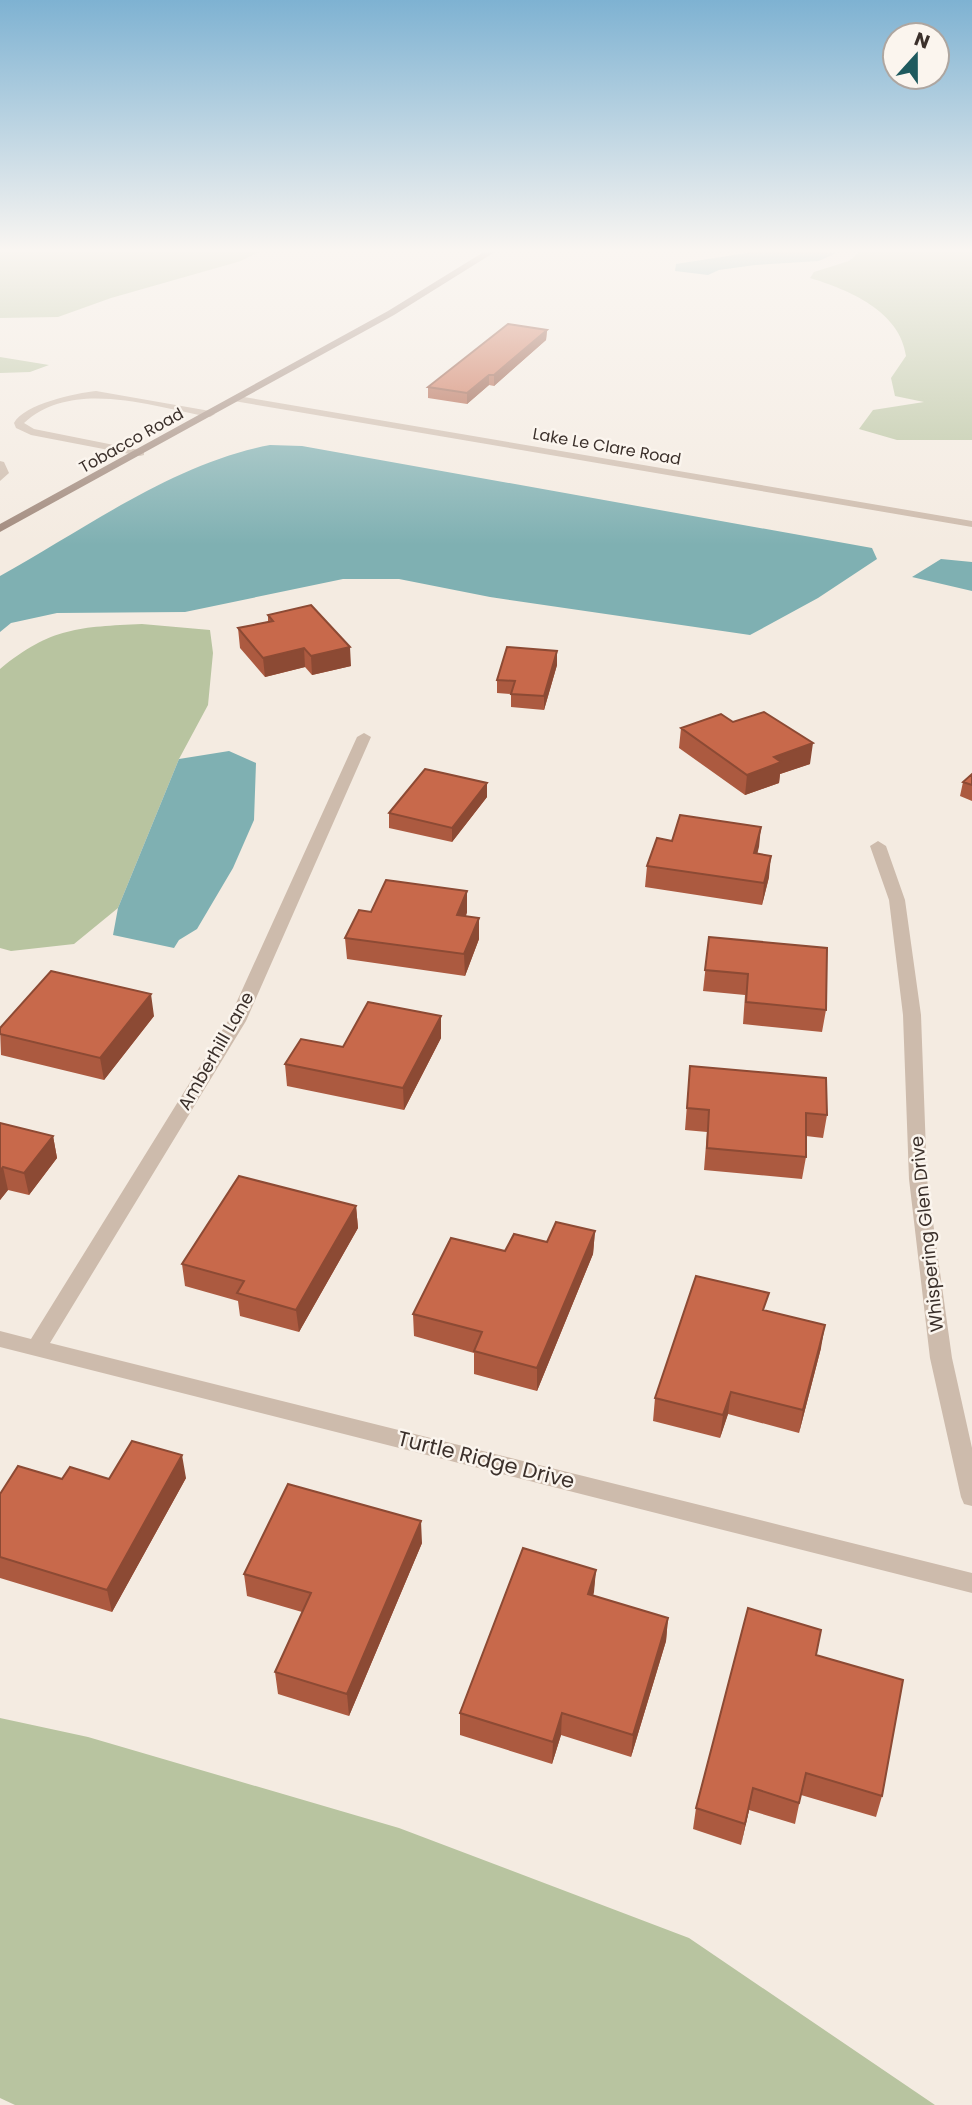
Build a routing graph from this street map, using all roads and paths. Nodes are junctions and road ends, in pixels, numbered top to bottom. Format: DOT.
graph roads {
  1 [pos="329,348"];
  2 [pos="238,400"];
  3 [pos="210,414"];
  4 [pos="140,453"];
  5 [pos="0,464"];
  6 [pos="0,478"];
  7 [pos="972,524"];
  8 [pos="0,530"];
  9 [pos="364,737"];
  10 [pos="878,846"];
  11 [pos="0,1339"];
  12 [pos="36,1348"];
  13 [pos="972,1497"];
  14 [pos="972,1583"];
  1 -- 2 [label="street, Tobacco Road"];
  2 -- 3 [label="street, Tobacco Road"];
  2 -- 7 [label="street, Lake Le Clare Road"];
  3 -- 4 [label="street, Tobacco Road"];
  3 -- 4 [label="street"];
  4 -- 8 [label="street, Tobacco Road"];
  5 -- 6 [label="street"];
  9 -- 12 [label="street, Amberhill Lane"];
  10 -- 13 [label="street, Whispering Glen Drive"];
  11 -- 12 [label="street, Turtle Ridge Drive"];
  12 -- 14 [label="street, Turtle Ridge Drive"];
}
